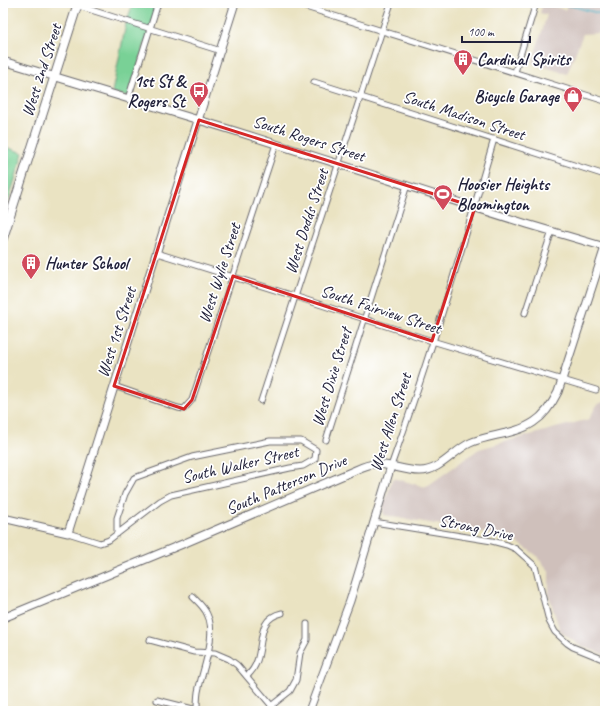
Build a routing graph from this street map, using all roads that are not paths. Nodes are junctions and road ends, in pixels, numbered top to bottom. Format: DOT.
graph roads {
  1 [pos="158,3"];
  2 [pos="235,3"];
  3 [pos="293,3"];
  4 [pos="390,3"];
  5 [pos="75,4"];
  6 [pos="536,4"];
  7 [pos="150,28"];
  8 [pos="382,30"];
  9 [pos="221,51"];
  10 [pos="3,61"];
  11 [pos="515,72"];
  12 [pos="55,77"];
  13 [pos="314,82"];
  14 [pos="360,96"];
  15 [pos="128,99"];
  16 [pos="605,101"];
  17 [pos="199,120"];
  18 [pos="494,139"];
  19 [pos="276,144"];
  20 [pos="339,163"];
  21 [pos="605,175"];
  22 [pos="407,185"];
  23 [pos="475,207"];
  24 [pos="552,231"];
  25 [pos="3,238"];
  26 [pos="605,247"];
  27 [pos="157,253"];
  28 [pos="233,276"];
  29 [pos="296,296"];
  30 [pos="525,313"];
  31 [pos="364,319"];
  32 [pos="432,341"];
  33 [pos="562,380"];
  34 [pos="114,386"];
  35 [pos="596,390"];
  36 [pos="261,401"];
  37 [pos="326,440"];
  38 [pos="391,466"];
  39 [pos="3,518"];
  40 [pos="374,522"];
  41 [pos="68,533"];
  42 [pos="117,534"];
  43 [pos="193,598"];
  44 [pos="282,613"];
  45 [pos="3,618"];
  46 [pos="307,624"];
  47 [pos="150,640"];
  48 [pos="208,652"];
  49 [pos="605,660"];
  50 [pos="247,676"];
  51 [pos="157,700"];
  52 [pos="272,706"];
  53 [pos="197,711"];
  54 [pos="276,711"];
  55 [pos="309,711"];
  1 -- 7 [label="street"];
  2 -- 9 [label="street, West 1st Street"];
  3 -- 8 [label="street"];
  4 -- 8 [label="street, West Dodds Street"];
  5 -- 7 [label="street"];
  5 -- 12 [label="main road, West 2nd Street"];
  6 -- 11 [label="street"];
  7 -- 9 [label="street"];
  7 -- 15 [label="street"];
  8 -- 11 [label="street"];
  8 -- 14 [label="street, West Dodds Street"];
  9 -- 17 [label="street, West 1st Street"];
  10 -- 12 [label="street, South Rogers Street"];
  11 -- 16 [label="street"];
  12 -- 15 [label="street, South Rogers Street"];
  12 -- 25 [label="main road, West 2nd Street"];
  13 -- 14 [label="street, South Madison Street"];
  14 -- 18 [label="street, South Madison Street"];
  14 -- 20 [label="street, West Dodds Street"];
  15 -- 17 [label="street, South Rogers Street"];
  17 -- 19 [label="street, South Rogers Street"];
  17 -- 27 [label="street, West 1st Street"];
  18 -- 21 [label="street, South Madison Street"];
  18 -- 23 [label="street, West Allen Street"];
  19 -- 20 [label="street, South Rogers Street"];
  19 -- 28 [label="street, West Wylie Street"];
  20 -- 22 [label="street, South Rogers Street"];
  20 -- 29 [label="street, West Dodds Street"];
  22 -- 23 [label="street, South Rogers Street"];
  22 -- 31 [label="street, West Dixie Street"];
  23 -- 24 [label="street, South Rogers Street"];
  23 -- 32 [label="street, West Allen Street"];
  24 -- 26 [label="street, South Rogers Street"];
  24 -- 30 [label="street"];
  26 -- 33 [label="street, South Patterson Drive"];
  27 -- 28 [label="street, South Fairview Street"];
  27 -- 34 [label="street, West 1st Street"];
  28 -- 29 [label="street, South Fairview Street"];
  28 -- 34 [label="street, West Wylie Street"];
  29 -- 31 [label="street, South Fairview Street"];
  29 -- 36 [label="street, West Dodds Street"];
  31 -- 32 [label="street, South Fairview Street"];
  31 -- 37 [label="street, West Dixie Street"];
  32 -- 33 [label="street, South Fairview Street"];
  32 -- 38 [label="street, West Allen Street"];
  33 -- 35 [label="street, South Fairview Street"];
  33 -- 38 [label="street, South Patterson Drive"];
  34 -- 41 [label="street, West 1st Street"];
  38 -- 40 [label="street, West Allen Street"];
  38 -- 45 [label="street, South Patterson Drive"];
  39 -- 41 [label="street, South Walker Street"];
  40 -- 49 [label="street, Strong Drive"];
  40 -- 55 [label="street, West Allen Street"];
  41 -- 42 [label="street, South Walker Street"];
  42 -- 42 [label="street, South Walker Street"];
  43 -- 48 [label="street"];
  44 -- 50 [label="street"];
  46 -- 52 [label="street"];
  47 -- 48 [label="street"];
  48 -- 50 [label="street"];
  48 -- 53 [label="street"];
  50 -- 52 [label="street"];
  51 -- 53 [label="street"];
  52 -- 54 [label="street"];
}
